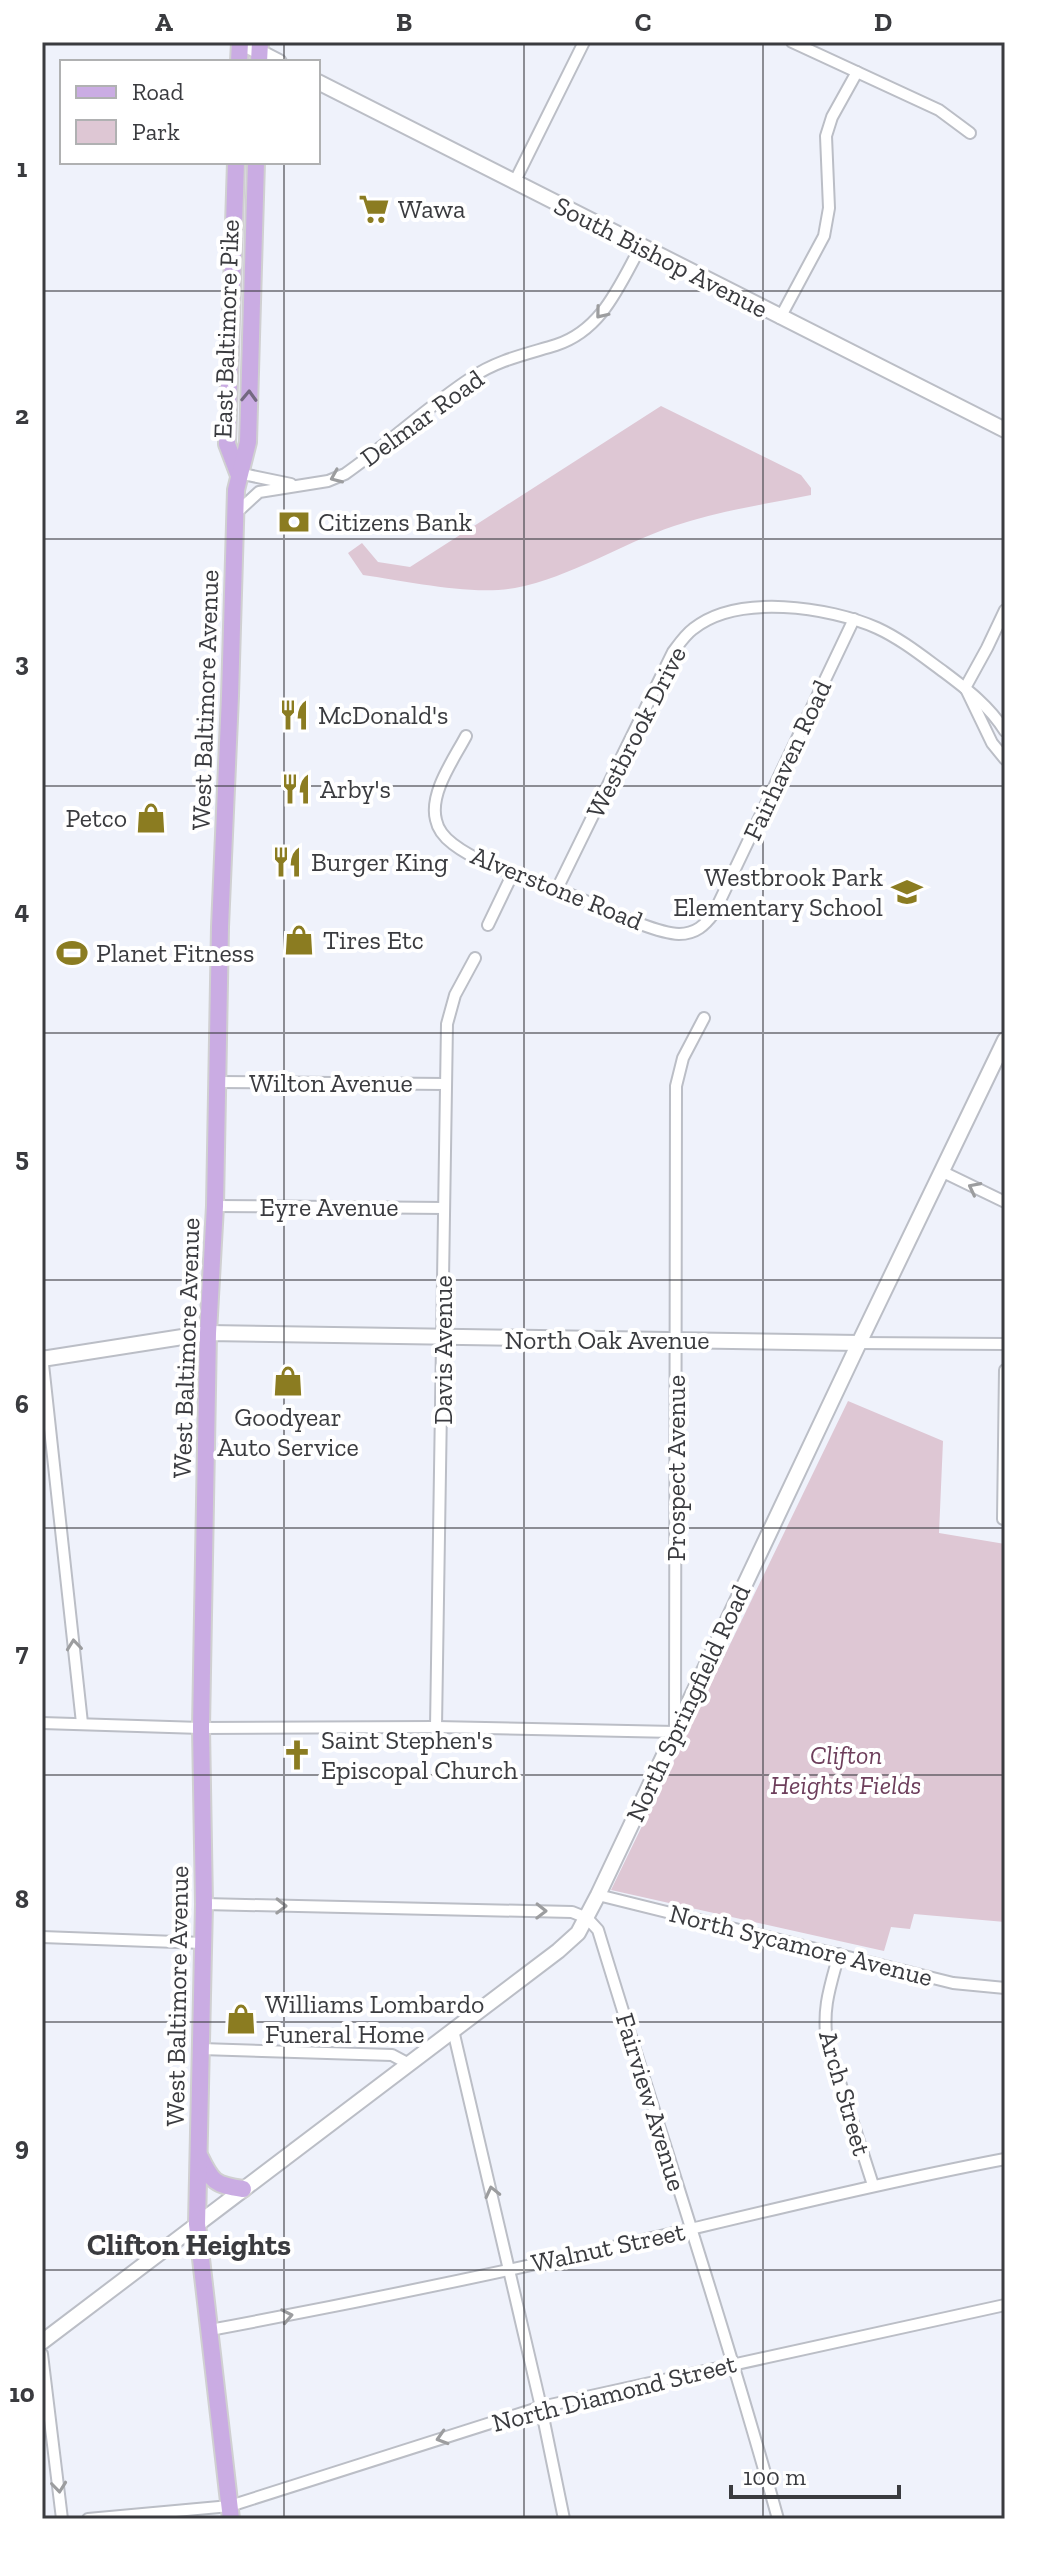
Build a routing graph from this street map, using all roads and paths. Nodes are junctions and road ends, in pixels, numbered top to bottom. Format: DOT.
graph roads {
  1 [pos="240,42"];
  2 [pos="584,42"];
  3 [pos="792,42"];
  4 [pos="259,52"];
  5 [pos="857,72"];
  6 [pos="320,83"];
  7 [pos="970,133"];
  8 [pos="236,164"];
  9 [pos="256,164"];
  10 [pos="514,183"];
  11 [pos="641,246"];
  12 [pos="231,295"];
  13 [pos="252,296"];
  14 [pos="780,318"];
  15 [pos="1005,430"];
  16 [pos="238,473"];
  17 [pos="297,486"];
  18 [pos="235,514"];
  19 [pos="1005,610"];
  20 [pos="854,619"];
  21 [pos="965,688"];
  22 [pos="1005,731"];
  23 [pos="466,736"];
  24 [pos="1005,759"];
  25 [pos="513,873"];
  26 [pos="557,889"];
  27 [pos="488,925"];
  28 [pos="687,933"];
  29 [pos="475,958"];
  30 [pos="704,1018"];
  31 [pos="1005,1040"];
  32 [pos="217,1082"];
  33 [pos="445,1084"];
  34 [pos="943,1172"];
  35 [pos="1005,1202"];
  36 [pos="215,1206"];
  37 [pos="444,1208"];
  38 [pos="208,1333"];
  39 [pos="443,1337"];
  40 [pos="676,1340"];
  41 [pos="859,1343"];
  42 [pos="1005,1344"];
  43 [pos="42,1357"];
  44 [pos="1005,1370"];
  45 [pos="1003,1519"];
  46 [pos="42,1723"];
  47 [pos="82,1723"];
  48 [pos="436,1727"];
  49 [pos="201,1728"];
  50 [pos="675,1732"];
  51 [pos="598,1895"];
  52 [pos="204,1904"];
  53 [pos="587,1918"];
  54 [pos="42,1937"];
  55 [pos="203,1943"];
  56 [pos="839,1954"];
  57 [pos="1005,1988"];
  58 [pos="453,2030"];
  59 [pos="201,2049"];
  60 [pos="407,2063"];
  61 [pos="198,2154"];
  62 [pos="1005,2159"];
  63 [pos="873,2185"];
  64 [pos="243,2189"];
  65 [pos="197,2224"];
  66 [pos="690,2229"];
  67 [pos="509,2268"];
  68 [pos="1005,2305"];
  69 [pos="210,2330"];
  70 [pos="42,2342"];
  71 [pos="42,2354"];
  72 [pos="734,2363"];
  73 [pos="541,2407"];
  74 [pos="231,2512"];
  75 [pos="62,2519"];
  76 [pos="88,2519"];
  77 [pos="564,2519"];
  78 [pos="778,2519"];
  1 -- 4 [label="main road"];
  2 -- 10 [label="street"];
  3 -- 5 [label="street"];
  5 -- 7 [label="street"];
  5 -- 14 [label="street"];
  6 -- 10 [label="main road, South Bishop Avenue"];
  8 -- 12 [label="main road, East Baltimore Pike"];
  9 -- 13 [label="main road, East Baltimore Pike"];
  10 -- 11 [label="main road, South Bishop Avenue"];
  11 -- 14 [label="main road, South Bishop Avenue"];
  11 -- 17 [label="street, Delmar Road, one-way"];
  12 -- 13 [label="main road"];
  12 -- 16 [label="main road, East Baltimore Pike"];
  16 -- 13 [label="main road, East Baltimore Pike, one-way"];
  14 -- 15 [label="main road, South Bishop Avenue"];
  16 -- 17 [label="street, Delmar Road"];
  16 -- 18 [label="main road, West Baltimore Avenue"];
  17 -- 18 [label="street, Delmar Road"];
  18 -- 32 [label="main road, West Baltimore Avenue"];
  19 -- 21 [label="street"];
  20 -- 21 [label="street, Westbrook Drive"];
  20 -- 26 [label="street, Westbrook Drive"];
  20 -- 28 [label="street, Fairhaven Road"];
  21 -- 22 [label="street, Westbrook Drive"];
  21 -- 24 [label="street, Westbrook Drive"];
  23 -- 25 [label="street, Alverstone Road"];
  25 -- 26 [label="street, Alverstone Road"];
  25 -- 27 [label="street"];
  26 -- 28 [label="street, Alverstone Road"];
  29 -- 33 [label="street, Davis Avenue"];
  30 -- 40 [label="street, Prospect Avenue"];
  31 -- 34 [label="main road, North Springfield Road"];
  32 -- 33 [label="street, Wilton Avenue"];
  32 -- 36 [label="main road, West Baltimore Avenue"];
  33 -- 37 [label="street, Davis Avenue"];
  35 -- 34 [label="street, one-way"];
  34 -- 41 [label="main road, North Springfield Road"];
  36 -- 37 [label="street, Eyre Avenue"];
  36 -- 38 [label="main road, West Baltimore Avenue"];
  37 -- 39 [label="street, Davis Avenue"];
  38 -- 39 [label="main road, North Oak Avenue"];
  38 -- 43 [label="main road, North Oak Avenue"];
  38 -- 49 [label="main road, West Baltimore Avenue"];
  39 -- 40 [label="main road, North Oak Avenue"];
  39 -- 48 [label="street, Davis Avenue"];
  40 -- 41 [label="main road, North Oak Avenue"];
  40 -- 50 [label="street, Prospect Avenue"];
  41 -- 42 [label="street, North Oak Avenue"];
  41 -- 50 [label="main road, North Springfield Road"];
  47 -- 43 [label="street, one-way"];
  44 -- 45 [label="street"];
  46 -- 47 [label="street"];
  47 -- 49 [label="street"];
  48 -- 49 [label="street"];
  48 -- 50 [label="street"];
  49 -- 52 [label="main road, West Baltimore Avenue"];
  50 -- 51 [label="main road, North Springfield Road"];
  51 -- 53 [label="main road, North Springfield Road"];
  51 -- 56 [label="street, North Sycamore Avenue"];
  52 -- 53 [label="street, one-way"];
  52 -- 55 [label="main road, West Baltimore Avenue"];
  53 -- 58 [label="main road, North Springfield Road"];
  53 -- 66 [label="street, Fairview Avenue"];
  54 -- 55 [label="street"];
  55 -- 59 [label="main road, West Baltimore Avenue"];
  56 -- 57 [label="street, North Sycamore Avenue"];
  56 -- 63 [label="street, Arch Street"];
  58 -- 60 [label="main road, North Springfield Road"];
  67 -- 58 [label="street, one-way"];
  59 -- 60 [label="street"];
  59 -- 61 [label="main road, West Baltimore Avenue"];
  60 -- 64 [label="main road, North Springfield Road"];
  61 -- 64 [label="main road"];
  61 -- 65 [label="main road, West Baltimore Avenue"];
  62 -- 63 [label="street, Walnut Street"];
  63 -- 66 [label="street, Walnut Street"];
  64 -- 65 [label="main road, North Springfield Road"];
  65 -- 69 [label="main road, West Baltimore Avenue"];
  65 -- 70 [label="main road, North Springfield Road"];
  66 -- 67 [label="street, Walnut Street"];
  66 -- 72 [label="street, Fairview Avenue"];
  69 -- 67 [label="street, Walnut Street, one-way"];
  67 -- 73 [label="street"];
  68 -- 72 [label="street, North Diamond Street"];
  69 -- 74 [label="main road, West Baltimore Avenue"];
  71 -- 75 [label="street, one-way"];
  72 -- 73 [label="street, North Diamond Street"];
  72 -- 78 [label="street, Fairview Avenue"];
  73 -- 74 [label="street, North Diamond Street, one-way"];
  73 -- 77 [label="street"];
  74 -- 76 [label="street, North Diamond Street"];
}
